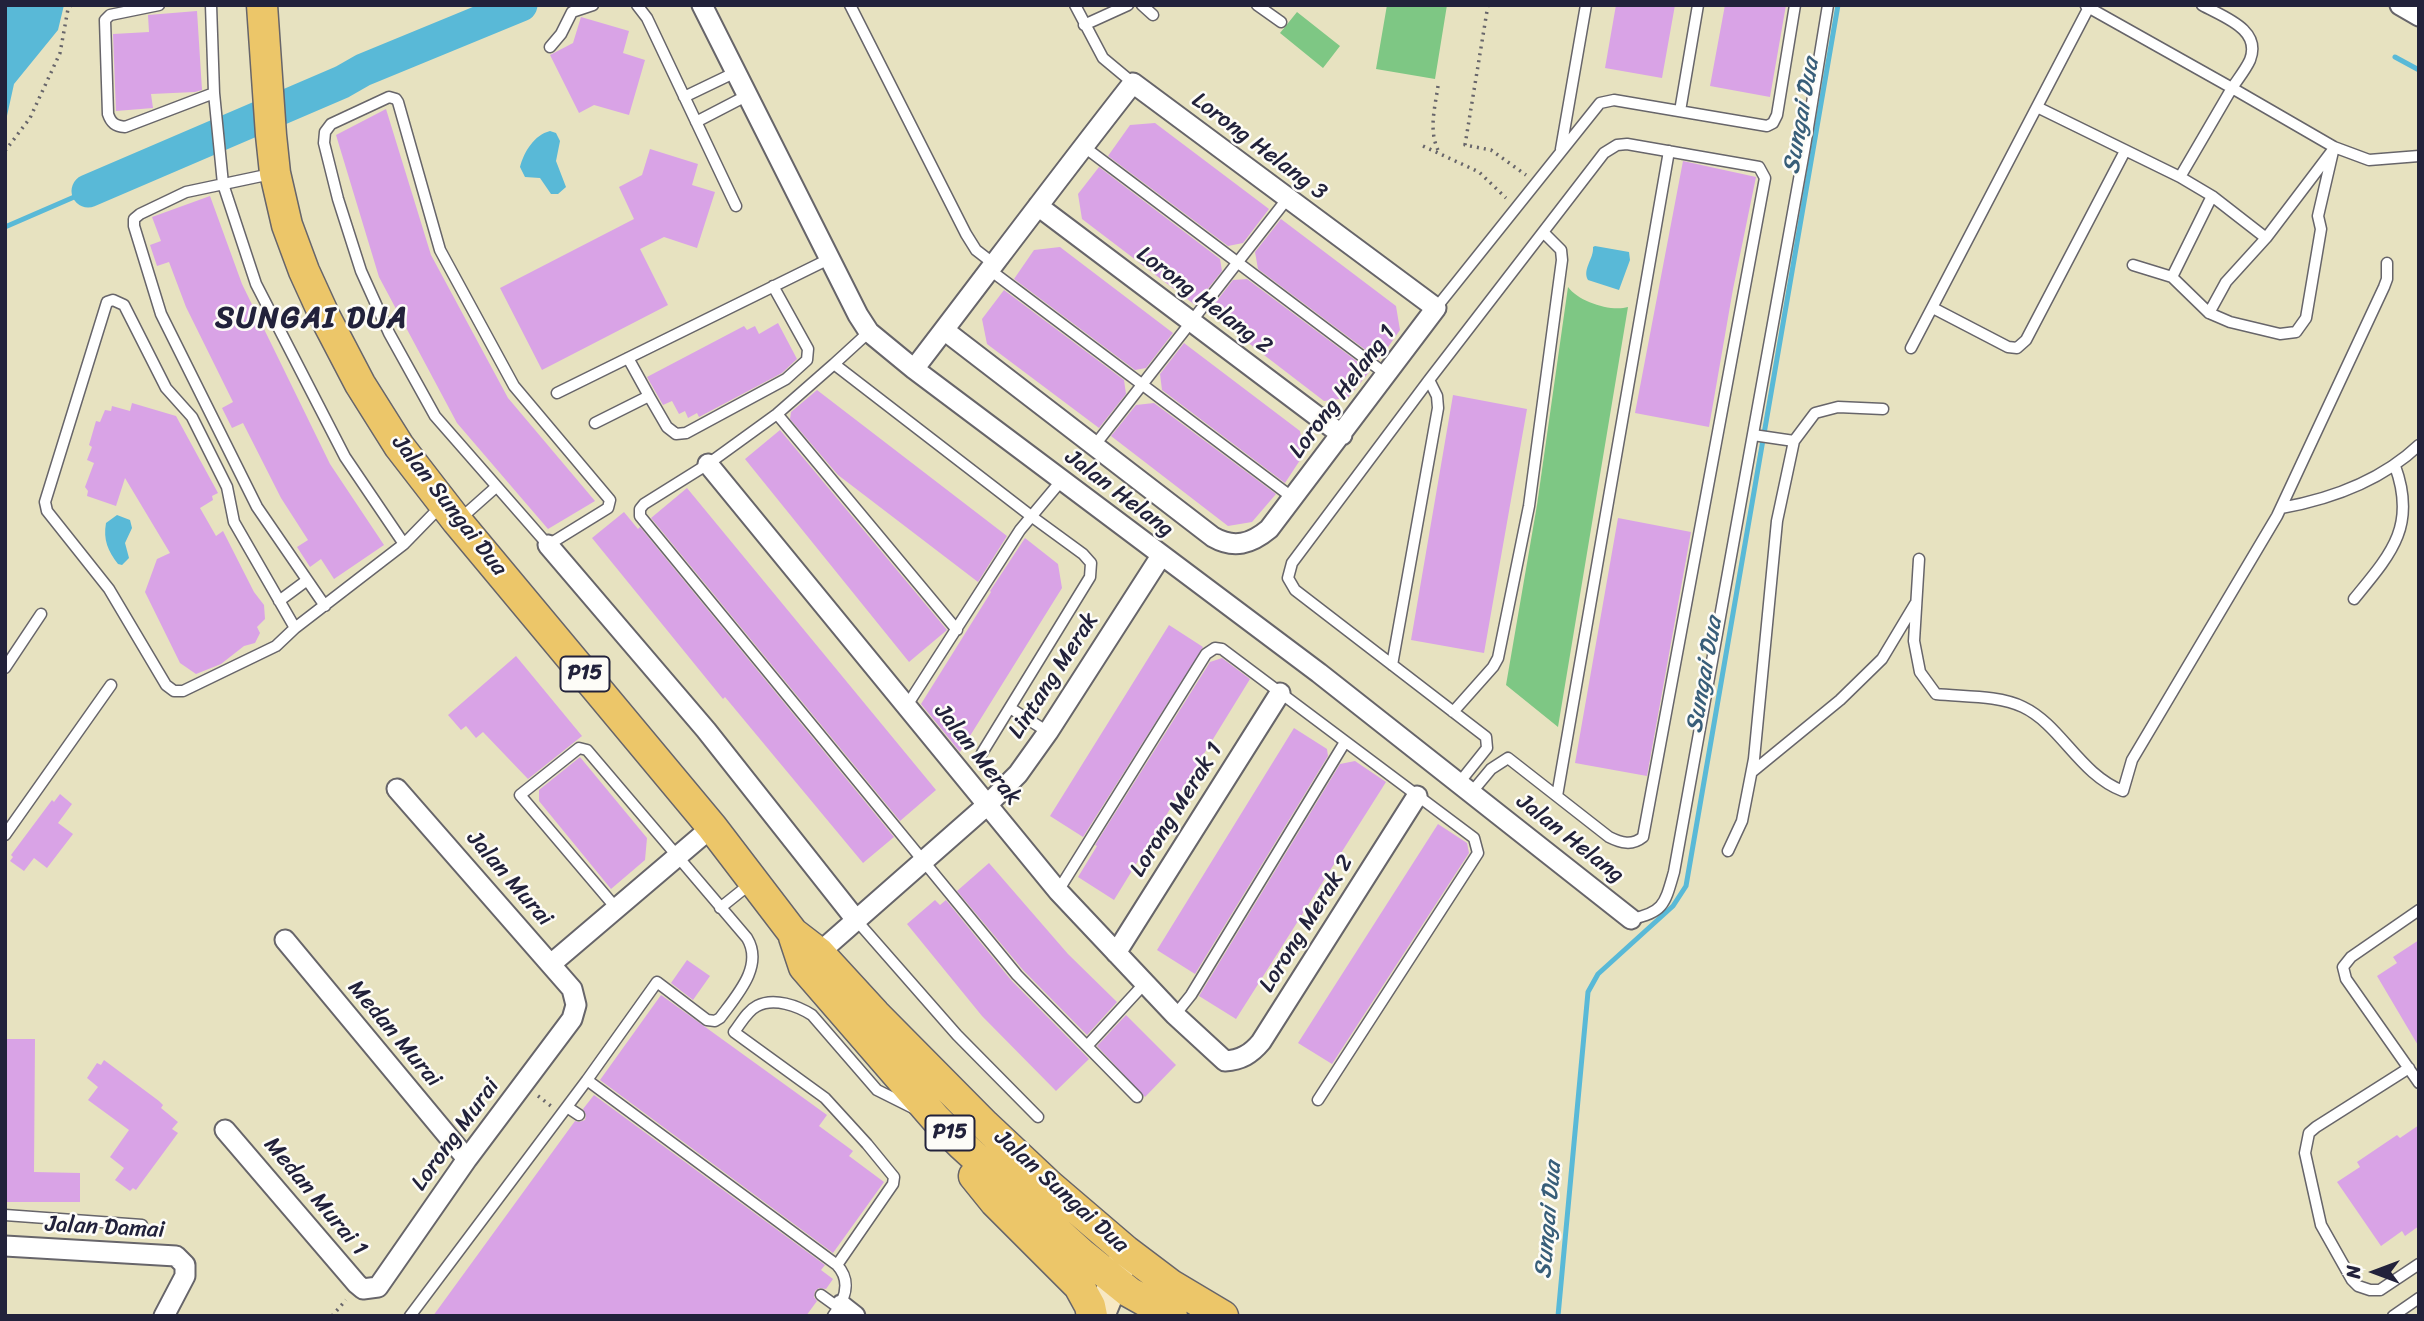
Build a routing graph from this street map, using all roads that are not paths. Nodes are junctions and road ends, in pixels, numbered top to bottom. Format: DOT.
graph roads {
  1 [pos="159,5"];
  2 [pos="211,5"];
  3 [pos="262,5"];
  4 [pos="593,5"];
  5 [pos="637,5"];
  6 [pos="702,5"];
  7 [pos="850,5"];
  8 [pos="1075,5"];
  9 [pos="1128,5"];
  10 [pos="1142,5"];
  11 [pos="1257,5"];
  12 [pos="1587,5"];
  13 [pos="1698,5"];
  14 [pos="1795,5"];
  15 [pos="1828,5"];
  16 [pos="2202,5"];
  17 [pos="2400,5"];
  18 [pos="2087,6"];
  19 [pos="1153,15"];
  20 [pos="2419,16"];
  21 [pos="1281,22"];
  22 [pos="1084,25"];
  23 [pos="550,47"];
  24 [pos="736,72"];
  25 [pos="1133,83"];
  26 [pos="2232,88"];
  27 [pos="214,93"];
  28 [pos="748,95"];
  29 [pos="684,97"];
  30 [pos="2037,107"];
  31 [pos="1680,111"];
  32 [pos="696,122"];
  33 [pos="1083,146"];
  34 [pos="2334,148"];
  35 [pos="1561,150"];
  36 [pos="1669,151"];
  37 [pos="2125,151"];
  38 [pos="2419,156"];
  39 [pos="275,173"];
  40 [pos="2180,177"];
  41 [pos="223,184"];
  42 [pos="2212,196"];
  43 [pos="1287,199"];
  44 [pos="736,206"];
  45 [pos="1038,206"];
  46 [pos="1543,232"];
  47 [pos="2266,238"];
  48 [pos="829,259"];
  49 [pos="1238,262"];
  50 [pos="2387,263"];
  51 [pos="2133,265"];
  52 [pos="992,267"];
  53 [pos="2172,277"];
  54 [pos="774,286"];
  55 [pos="1436,308"];
  56 [pos="1933,308"];
  57 [pos="2209,313"];
  58 [pos="1191,322"];
  59 [pos="944,330"];
  60 [pos="869,332"];
  61 [pos="1911,348"];
  62 [pos="628,358"];
  63 [pos="834,363"];
  64 [pos="914,369"];
  65 [pos="1387,375"];
  66 [pos="1429,380"];
  67 [pos="1142,384"];
  68 [pos="557,393"];
  69 [pos="649,396"];
  70 [pos="1883,409"];
  71 [pos="777,414"];
  72 [pos="595,424"];
  73 [pos="1342,435"];
  74 [pos="1754,435"];
  75 [pos="1794,441"];
  76 [pos="1095,445"];
  77 [pos="2419,445"];
  78 [pos="708,464"];
  79 [pos="2395,466"];
  80 [pos="1061,481"];
  81 [pos="496,487"];
  82 [pos="1293,498"];
  83 [pos="2281,508"];
  84 [pos="450,512"];
  85 [pos="1031,516"];
  86 [pos="404,544"];
  87 [pos="548,545"];
  88 [pos="1161,555"];
  89 [pos="1919,559"];
  90 [pos="306,580"];
  91 [pos="2354,599"];
  92 [pos="279,601"];
  93 [pos="1916,602"];
  94 [pos="325,606"];
  95 [pos="41,614"];
  96 [pos="295,628"];
  97 [pos="957,630"];
  98 [pos="1392,665"];
  99 [pos="5,668"];
  100 [pos="111,685"];
  101 [pos="1280,693"];
  102 [pos="906,707"];
  103 [pos="1010,708"];
  104 [pos="1453,712"];
  105 [pos="1048,732"];
  106 [pos="1345,742"];
  107 [pos="982,753"];
  108 [pos="1751,772"];
  109 [pos="1465,788"];
  110 [pos="397,789"];
  111 [pos="1417,796"];
  112 [pos="1558,796"];
  113 [pos="986,806"];
  114 [pos="712,827"];
  115 [pos="5,835"];
  116 [pos="1728,850"];
  117 [pos="677,856"];
  118 [pos="924,861"];
  119 [pos="753,882"];
  120 [pos="1058,891"];
  121 [pos="616,908"];
  122 [pos="720,908"];
  123 [pos="2419,911"];
  124 [pos="1631,919"];
  125 [pos="857,921"];
  126 [pos="285,940"];
  127 [pos="1116,953"];
  128 [pos="812,960"];
  129 [pos="551,964"];
  130 [pos="1145,983"];
  131 [pos="576,1005"];
  132 [pos="1175,1015"];
  133 [pos="1087,1046"];
  134 [pos="1225,1061"];
  135 [pos="2409,1068"];
  136 [pos="586,1080"];
  137 [pos="2419,1083"];
  138 [pos="1137,1097"];
  139 [pos="1318,1100"];
  140 [pos="564,1110"];
  141 [pos="579,1115"];
  142 [pos="1038,1117"];
  143 [pos="935,1118"];
  144 [pos="225,1130"];
  145 [pos="962,1145"];
  146 [pos="467,1159"];
  147 [pos="5,1215"];
  148 [pos="142,1225"];
  149 [pos="5,1246"];
  150 [pos="1133,1256"];
  151 [pos="2419,1264"];
  152 [pos="837,1265"];
  153 [pos="370,1290"];
  154 [pos="821,1295"];
  155 [pos="1121,1296"];
  156 [pos="2419,1298"];
  157 [pos="842,1311"];
  158 [pos="164,1316"];
  159 [pos="410,1316"];
  160 [pos="1092,1316"];
  161 [pos="1100,1316"];
  162 [pos="1172,1316"];
  163 [pos="1223,1316"];
  164 [pos="2393,1316"];
  1 -- 27 [label="lane"];
  2 -- 27 [label="lane"];
  3 -- 39 [label="main road, Jalan Sungai Dua / P15"];
  4 -- 23 [label="lane"];
  5 -- 29 [label="lane"];
  6 -- 24 [label="street, Jalan Helang"];
  7 -- 52 [label="lane"];
  8 -- 22 [label="lane, Lorong Helang 3"];
  9 -- 22 [label="lane"];
  10 -- 19 [label="lane"];
  11 -- 21 [label="lane"];
  12 -- 35 [label="lane"];
  13 -- 31 [label="lane"];
  14 -- 31 [label="lane, Lorong Helang 1"];
  15 -- 74 [label="lane"];
  16 -- 26 [label="lane"];
  17 -- 20 [label="street"];
  18 -- 26 [label="lane"];
  18 -- 30 [label="lane"];
  22 -- 25 [label="lane, Lorong Helang 3"];
  24 -- 28 [label="street, Jalan Helang"];
  24 -- 29 [label="lane"];
  25 -- 33 [label="street"];
  25 -- 43 [label="street, Lorong Helang 3"];
  26 -- 34 [label="lane"];
  26 -- 40 [label="lane"];
  27 -- 41 [label="lane"];
  28 -- 32 [label="lane"];
  28 -- 48 [label="street, Jalan Helang"];
  29 -- 32 [label="lane"];
  30 -- 37 [label="lane"];
  30 -- 56 [label="lane"];
  31 -- 35 [label="lane, Lorong Helang 1"];
  32 -- 44 [label="lane"];
  33 -- 45 [label="street"];
  33 -- 49 [label="lane"];
  34 -- 38 [label="lane"];
  34 -- 47 [label="lane"];
  34 -- 57 [label="lane"];
  35 -- 55 [label="lane, Lorong Helang 1"];
  36 -- 46 [label="lane"];
  36 -- 112 [label="lane"];
  36 -- 112 [label="lane"];
  37 -- 40 [label="lane"];
  37 -- 56 [label="lane"];
  39 -- 41 [label="lane"];
  39 -- 84 [label="main road, Jalan Sungai Dua / P15"];
  40 -- 42 [label="lane"];
  41 -- 86 [label="lane"];
  41 -- 90 [label="lane"];
  42 -- 47 [label="lane"];
  42 -- 53 [label="lane"];
  43 -- 49 [label="lane"];
  43 -- 55 [label="street, Lorong Helang 3"];
  45 -- 52 [label="street"];
  45 -- 58 [label="street, Lorong Helang 2"];
  46 -- 66 [label="lane"];
  46 -- 104 [label="lane"];
  47 -- 57 [label="lane"];
  48 -- 54 [label="lane"];
  48 -- 60 [label="street, Jalan Helang"];
  49 -- 58 [label="lane"];
  49 -- 65 [label="lane"];
  50 -- 83 [label="lane"];
  51 -- 53 [label="lane"];
  52 -- 59 [label="street"];
  52 -- 67 [label="lane"];
  53 -- 57 [label="lane"];
  54 -- 62 [label="lane"];
  54 -- 69 [label="lane"];
  55 -- 65 [label="street, Lorong Helang 1"];
  56 -- 61 [label="lane"];
  58 -- 67 [label="lane"];
  58 -- 73 [label="street, Lorong Helang 2"];
  59 -- 64 [label="street"];
  59 -- 76 [label="street, Lorong Helang 1"];
  60 -- 63 [label="lane"];
  60 -- 64 [label="street, Jalan Helang"];
  62 -- 68 [label="lane"];
  62 -- 69 [label="lane"];
  63 -- 71 [label="lane"];
  63 -- 85 [label="lane"];
  64 -- 80 [label="street, Jalan Helang"];
  65 -- 73 [label="street, Lorong Helang 1"];
  66 -- 98 [label="lane"];
  66 -- 98 [label="lane"];
  67 -- 76 [label="lane"];
  67 -- 82 [label="lane"];
  69 -- 72 [label="lane"];
  70 -- 75 [label="lane"];
  71 -- 78 [label="lane"];
  71 -- 97 [label="lane"];
  73 -- 82 [label="street, Lorong Helang 1"];
  74 -- 75 [label="lane"];
  74 -- 124 [label="lane"];
  75 -- 108 [label="lane"];
  76 -- 82 [label="street, Lorong Helang 1"];
  77 -- 79 [label="lane"];
  78 -- 102 [label="street, Jalan Merak"];
  78 -- 118 [label="lane"];
  79 -- 83 [label="lane"];
  79 -- 91 [label="lane"];
  80 -- 85 [label="lane"];
  80 -- 88 [label="street, Jalan Helang"];
  81 -- 84 [label="lane"];
  81 -- 87 [label="lane"];
  81 -- 87 [label="lane"];
  83 -- 93 [label="lane"];
  84 -- 86 [label="lane"];
  84 -- 114 [label="main road, Jalan Sungai Dua / P15"];
  85 -- 97 [label="lane"];
  85 -- 103 [label="lane"];
  86 -- 94 [label="lane"];
  87 -- 125 [label="street"];
  88 -- 105 [label="street, Lintang Merak"];
  88 -- 109 [label="street, Jalan Helang"];
  89 -- 93 [label="lane"];
  90 -- 92 [label="lane"];
  90 -- 94 [label="lane"];
  92 -- 96 [label="lane"];
  92 -- 96 [label="lane"];
  93 -- 108 [label="lane"];
  94 -- 96 [label="lane"];
  95 -- 99 [label="lane"];
  97 -- 102 [label="lane"];
  98 -- 104 [label="lane"];
  100 -- 115 [label="lane"];
  101 -- 106 [label="lane"];
  101 -- 120 [label="lane"];
  101 -- 127 [label="street, Lorong Merak 1"];
  102 -- 113 [label="street, Jalan Merak"];
  103 -- 105 [label="lane"];
  103 -- 107 [label="lane"];
  104 -- 109 [label="lane"];
  105 -- 113 [label="street, Lintang Merak"];
  106 -- 111 [label="lane"];
  106 -- 132 [label="lane"];
  108 -- 116 [label="lane"];
  109 -- 112 [label="lane"];
  109 -- 124 [label="street, Jalan Helang"];
  110 -- 129 [label="street, Jalan Murai"];
  111 -- 134 [label="street, Lorong Merak 2"];
  111 -- 139 [label="lane"];
  113 -- 118 [label="street, Lintang Merak"];
  113 -- 120 [label="street, Jalan Merak"];
  114 -- 117 [label="street"];
  114 -- 119 [label="main road, Jalan Sungai Dua / P15"];
  117 -- 121 [label="street"];
  117 -- 121 [label="lane"];
  117 -- 122 [label="lane"];
  118 -- 125 [label="street, Lintang Merak"];
  118 -- 133 [label="lane"];
  119 -- 122 [label="lane"];
  119 -- 128 [label="main road, Jalan Sungai Dua / P15"];
  120 -- 127 [label="street, Jalan Merak"];
  121 -- 129 [label="street"];
  122 -- 136 [label="lane"];
  123 -- 135 [label="lane"];
  125 -- 128 [label="street, Lintang Merak"];
  125 -- 142 [label="lane"];
  126 -- 146 [label="street, Medan Murai"];
  127 -- 130 [label="street, Jalan Merak"];
  128 -- 143 [label="main road, Jalan Sungai Dua / P15"];
  128 -- 150 [label="main road, Jalan Sungai Dua / P15"];
  129 -- 131 [label="street, Jalan Murai"];
  130 -- 132 [label="street, Jalan Merak"];
  130 -- 133 [label="lane"];
  131 -- 146 [label="street, Lorong Murai"];
  132 -- 134 [label="street, Jalan Merak"];
  133 -- 138 [label="lane"];
  135 -- 137 [label="lane"];
  135 -- 151 [label="lane"];
  136 -- 140 [label="lane"];
  136 -- 152 [label="lane"];
  140 -- 141 [label="lane"];
  140 -- 159 [label="lane"];
  143 -- 145 [label="main road, Jalan Sungai Dua / P15"];
  143 -- 152 [label="lane"];
  144 -- 153 [label="street, Medan Murai 1"];
  145 -- 155 [label="main road, Jalan Sungai Dua / P15"];
  145 -- 160 [label="main road"];
  146 -- 153 [label="street, Lorong Murai"];
  147 -- 148 [label="lane"];
  149 -- 158 [label="street, Jalan Damai"];
  150 -- 155 [label="main road"];
  150 -- 163 [label="main road, Jalan Sungai Dua / P15"];
  152 -- 157 [label="lane"];
  154 -- 157 [label="lane"];
  155 -- 161 [label="main road"];
  155 -- 162 [label="main road, Jalan Sungai Dua / P15"];
  156 -- 164 [label="lane"];
}
